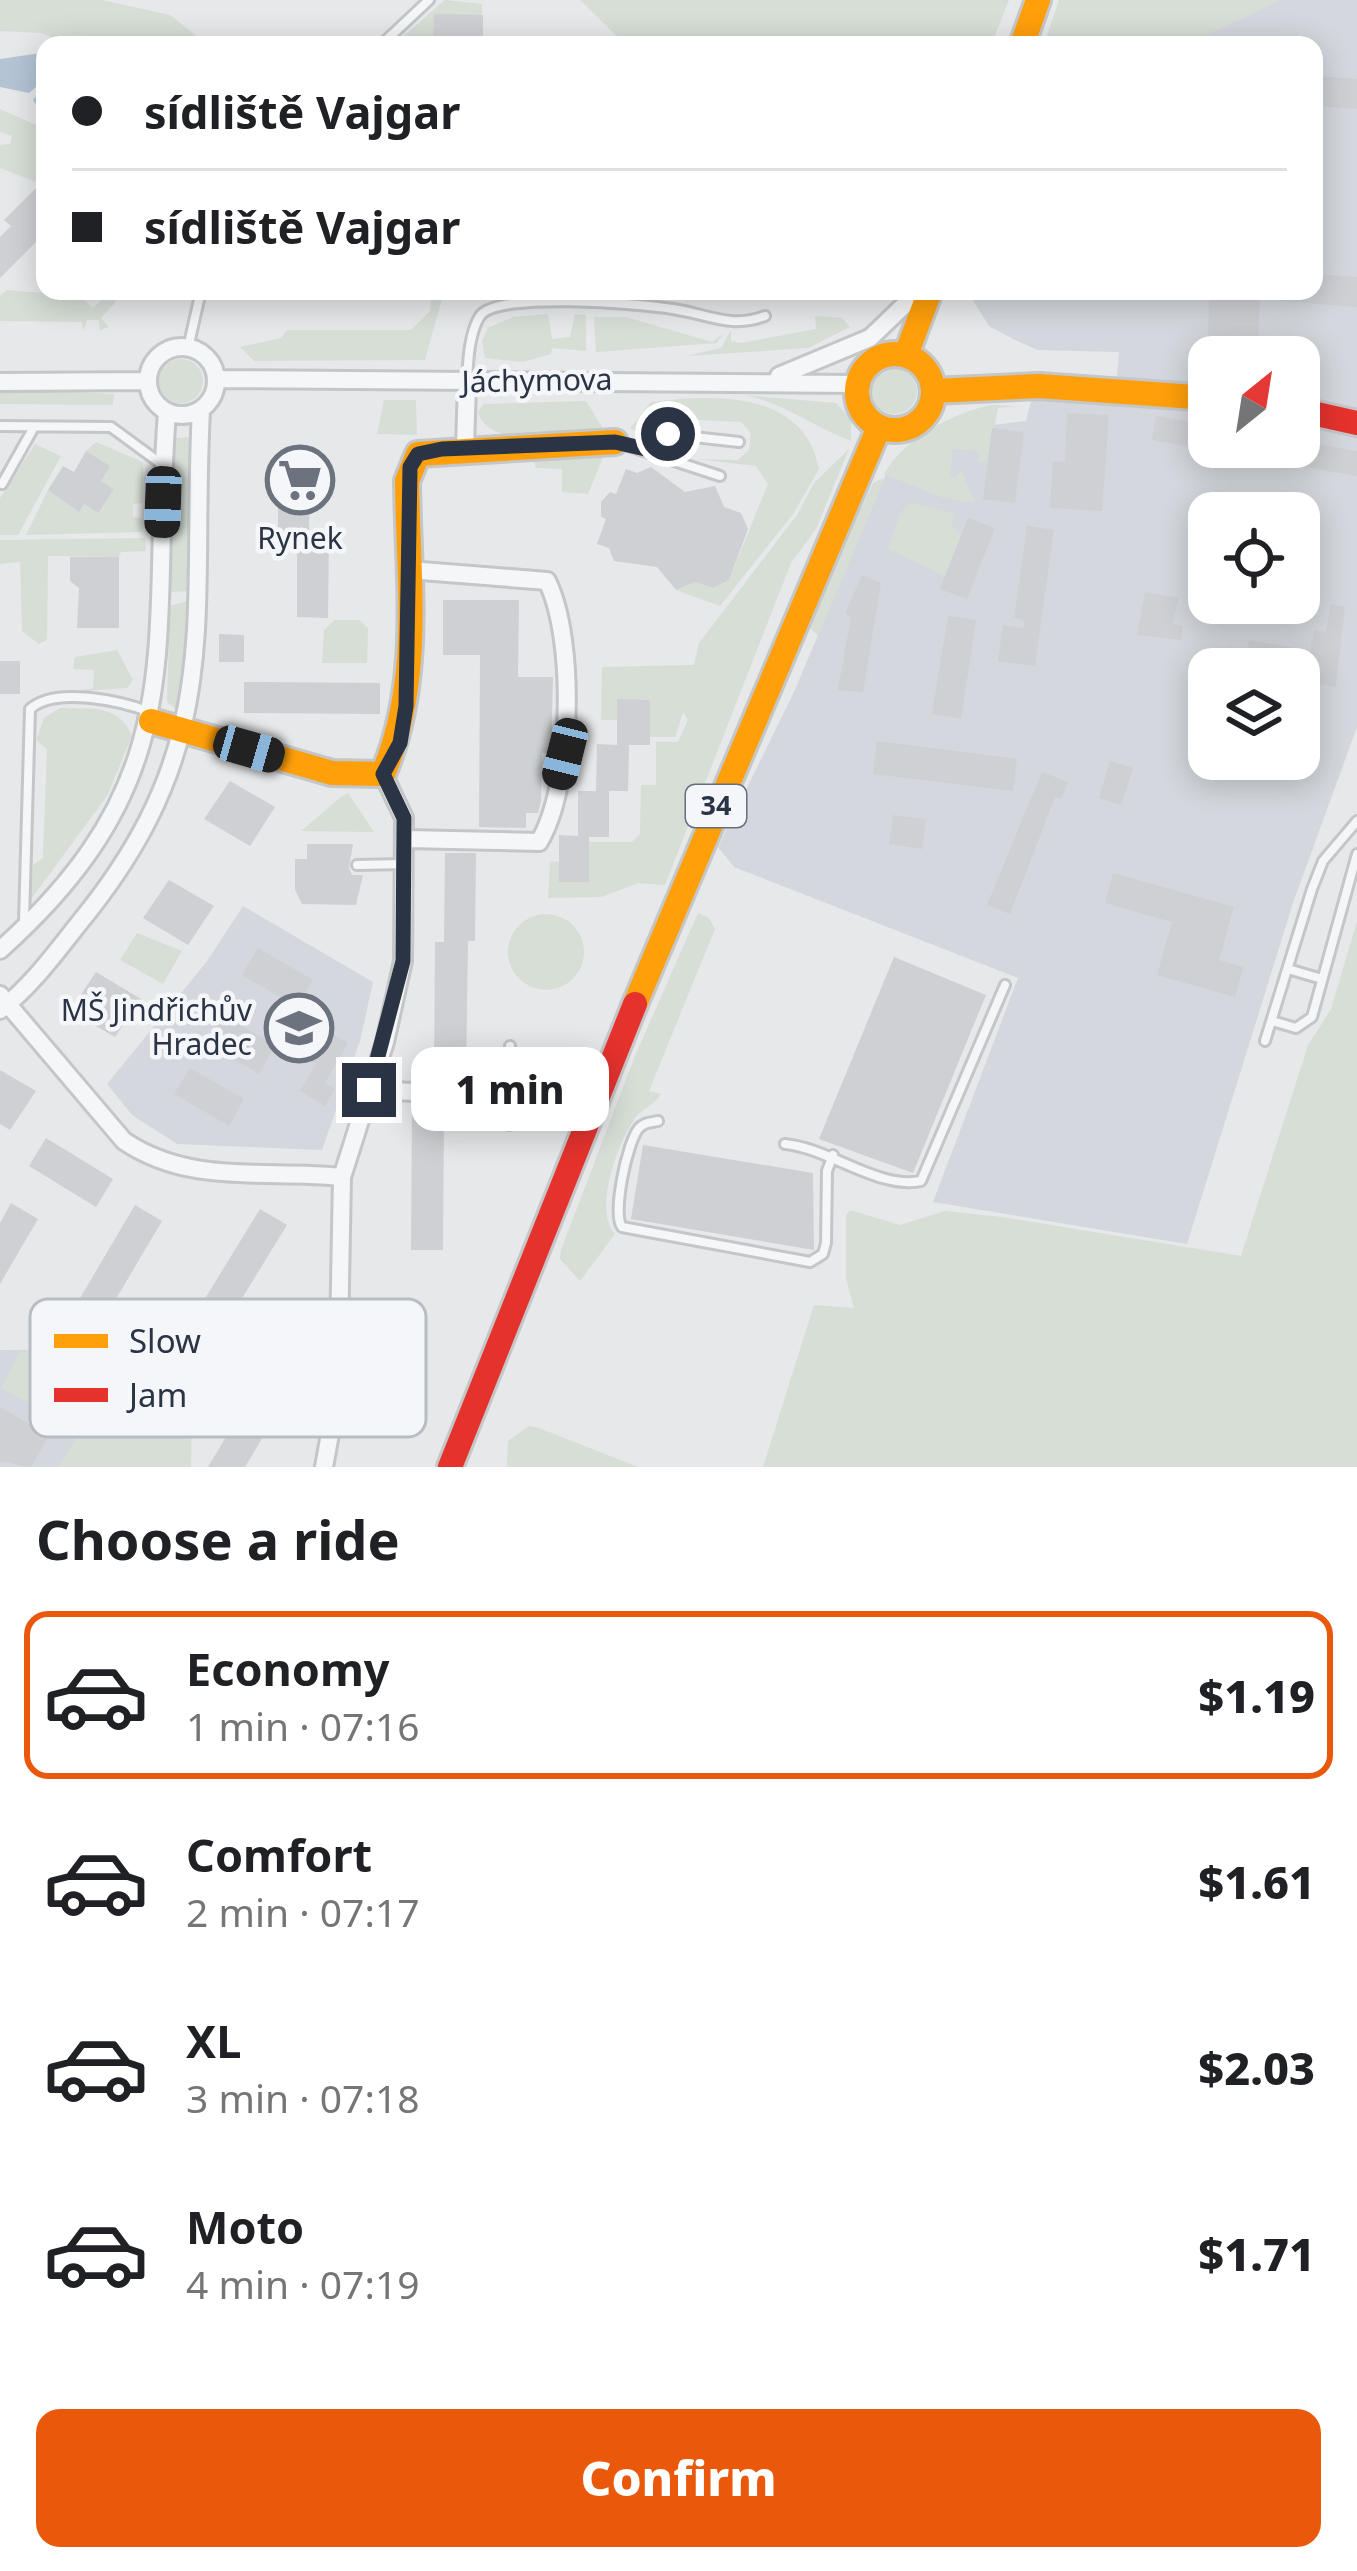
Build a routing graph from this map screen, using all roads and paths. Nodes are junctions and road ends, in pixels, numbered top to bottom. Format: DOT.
graph roads {
  1 [pos="429,0"];
  2 [pos="1038,0"];
  3 [pos="391,36"];
  4 [pos="1025,36"];
  5 [pos="199,300"];
  6 [pos="909,300"];
  7 [pos="926,300"];
  8 [pos="765,316"];
  9 [pos="188,348"];
  10 [pos="906,355"];
  11 [pos="216,380"];
  12 [pos="766,380"];
  13 [pos="148,381"];
  14 [pos="0,382"];
  15 [pos="467,383"];
  16 [pos="857,384"];
  17 [pos="933,391"];
  18 [pos="1188,397"];
  19 [pos="201,410"];
  20 [pos="167,412"];
  21 [pos="1320,415"];
  22 [pos="1357,423"];
  23 [pos="0,426"];
  24 [pos="34,427"];
  25 [pos="879,427"];
  26 [pos="165,434"];
  27 [pos="134,441"];
  28 [pos="615,442"];
  29 [pos="739,442"];
  30 [pos="465,448"];
  31 [pos="650,450"];
  32 [pos="164,468"];
  33 [pos="721,476"];
  34 [pos="2,484"];
  35 [pos="409,570"];
  36 [pos="151,717"];
  37 [pos="184,729"];
  38 [pos="383,774"];
  39 [pos="1357,820"];
  40 [pos="406,839"];
  41 [pos="1357,854"];
  42 [pos="407,864"];
  43 [pos="357,865"];
  44 [pos="26,927"];
  45 [pos="0,950"];
  46 [pos="1288,969"];
  47 [pos="1322,979"];
  48 [pos="1005,985"];
  49 [pos="2,1003"];
  50 [pos="1271,1021"];
  51 [pos="1265,1041"];
  52 [pos="510,1046"];
  53 [pos="369,1090"];
  54 [pos="505,1096"];
  55 [pos="658,1121"];
  56 [pos="509,1125"];
  57 [pos="785,1144"];
  58 [pos="833,1155"];
  59 [pos="342,1177"];
  60 [pos="340,1299"];
  61 [pos="330,1437"];
  62 [pos="325,1467"];
  63 [pos="450,1467"];
  1 -- 3 [label="lane"];
  2 -- 4 [label="main road"];
  5 -- 9 [label="lane"];
  6 -- 12 [label="street"];
  7 -- 10 [label="main road"];
  8 -- 15 [label="lane"];
  9 -- 11 [label="street"];
  9 -- 13 [label="street"];
  10 -- 16 [label="main road"];
  10 -- 17 [label="main road"];
  11 -- 15 [label="street, Jáchymova"];
  11 -- 19 [label="street"];
  12 -- 15 [label="street, Jáchymova"];
  12 -- 16 [label="street, Jáchymova"];
  13 -- 14 [label="street"];
  13 -- 20 [label="street"];
  15 -- 30 [label="street"];
  16 -- 25 [label="main road"];
  17 -- 18 [label="main road"];
  17 -- 25 [label="main road"];
  19 -- 20 [label="street"];
  19 -- 37 [label="street"];
  20 -- 26 [label="street"];
  21 -- 22 [label="main road"];
  23 -- 24 [label="lane"];
  24 -- 27 [label="lane"];
  24 -- 34 [label="lane"];
  25 -- 63 [label="main road, 34"];
  26 -- 27 [label="lane"];
  26 -- 32 [label="street"];
  27 -- 32 [label="lane"];
  28 -- 30 [label="main road"];
  28 -- 31 [label="lane"];
  29 -- 31 [label="lane"];
  30 -- 35 [label="main road"];
  31 -- 33 [label="lane"];
  32 -- 36 [label="street"];
  35 -- 38 [label="main road"];
  35 -- 40 [label="street"];
  36 -- 37 [label="main road"];
  36 -- 44 [label="street"];
  36 -- 44 [label="lane"];
  37 -- 38 [label="main road"];
  37 -- 49 [label="street"];
  38 -- 40 [label="street"];
  39 -- 46 [label="lane"];
  40 -- 42 [label="street"];
  41 -- 47 [label="lane"];
  42 -- 43 [label="lane"];
  42 -- 53 [label="street"];
  44 -- 45 [label="street"];
  46 -- 47 [label="lane"];
  46 -- 50 [label="lane"];
  47 -- 50 [label="lane"];
  48 -- 58 [label="lane"];
  49 -- 59 [label="street"];
  50 -- 51 [label="lane"];
  52 -- 54 [label="lane"];
  53 -- 54 [label="street"];
  53 -- 59 [label="street"];
  54 -- 56 [label="lane"];
  55 -- 58 [label="lane"];
  57 -- 58 [label="lane"];
  59 -- 60 [label="street"];
  61 -- 62 [label="street"];
}
